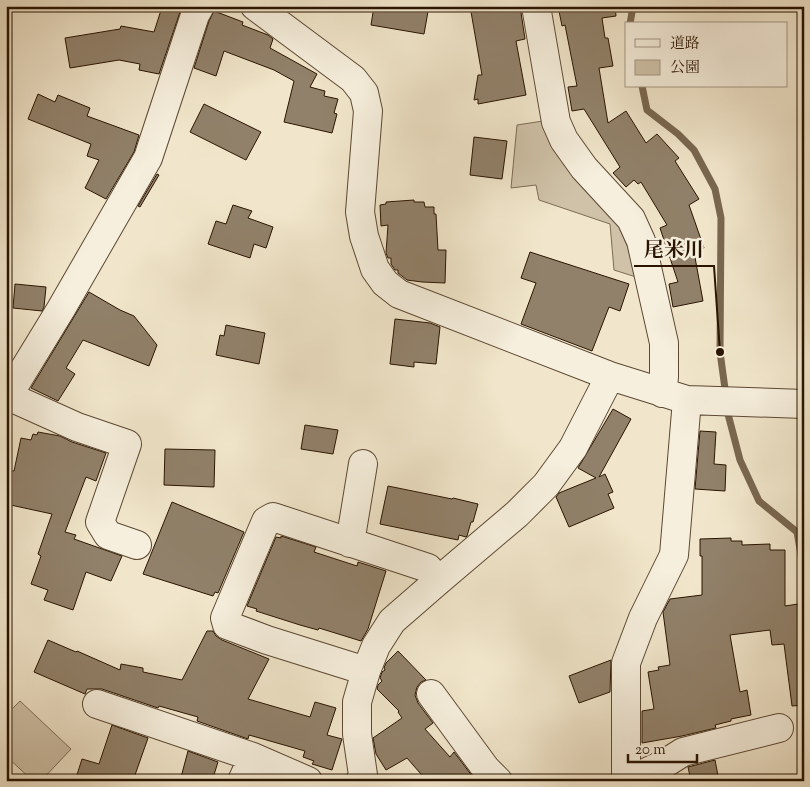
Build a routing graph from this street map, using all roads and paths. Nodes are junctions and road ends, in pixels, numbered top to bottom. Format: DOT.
graph roads {
  1 [pos="200,6"];
  2 [pos="255,6"];
  3 [pos="536,6"];
  4 [pos="610,376"];
  5 [pos="7,398"];
  6 [pos="700,399"];
  7 [pos="804,404"];
  8 [pos="363,464"];
  9 [pos="350,543"];
  10 [pos="137,545"];
  11 [pos="438,580"];
  12 [pos="366,671"];
  13 [pos="431,694"];
  14 [pos="97,704"];
  15 [pos="779,728"];
  16 [pos="248,769"];
  17 [pos="668,772"];
  18 [pos="362,778"];
  19 [pos="308,781"];
  20 [pos="498,781"];
  21 [pos="627,781"];
  1 -- 5 [label="street"];
  2 -- 4 [label="street"];
  3 -- 6 [label="street"];
  4 -- 6 [label="street"];
  4 -- 11 [label="street"];
  5 -- 10 [label="street"];
  6 -- 7 [label="street"];
  6 -- 21 [label="street"];
  8 -- 9 [label="street"];
  9 -- 11 [label="street"];
  9 -- 12 [label="street"];
  11 -- 12 [label="street"];
  12 -- 18 [label="street"];
  13 -- 20 [label="street"];
  14 -- 16 [label="street"];
  15 -- 17 [label="street"];
  16 -- 19 [label="street"];
  17 -- 21 [label="street"];
}
